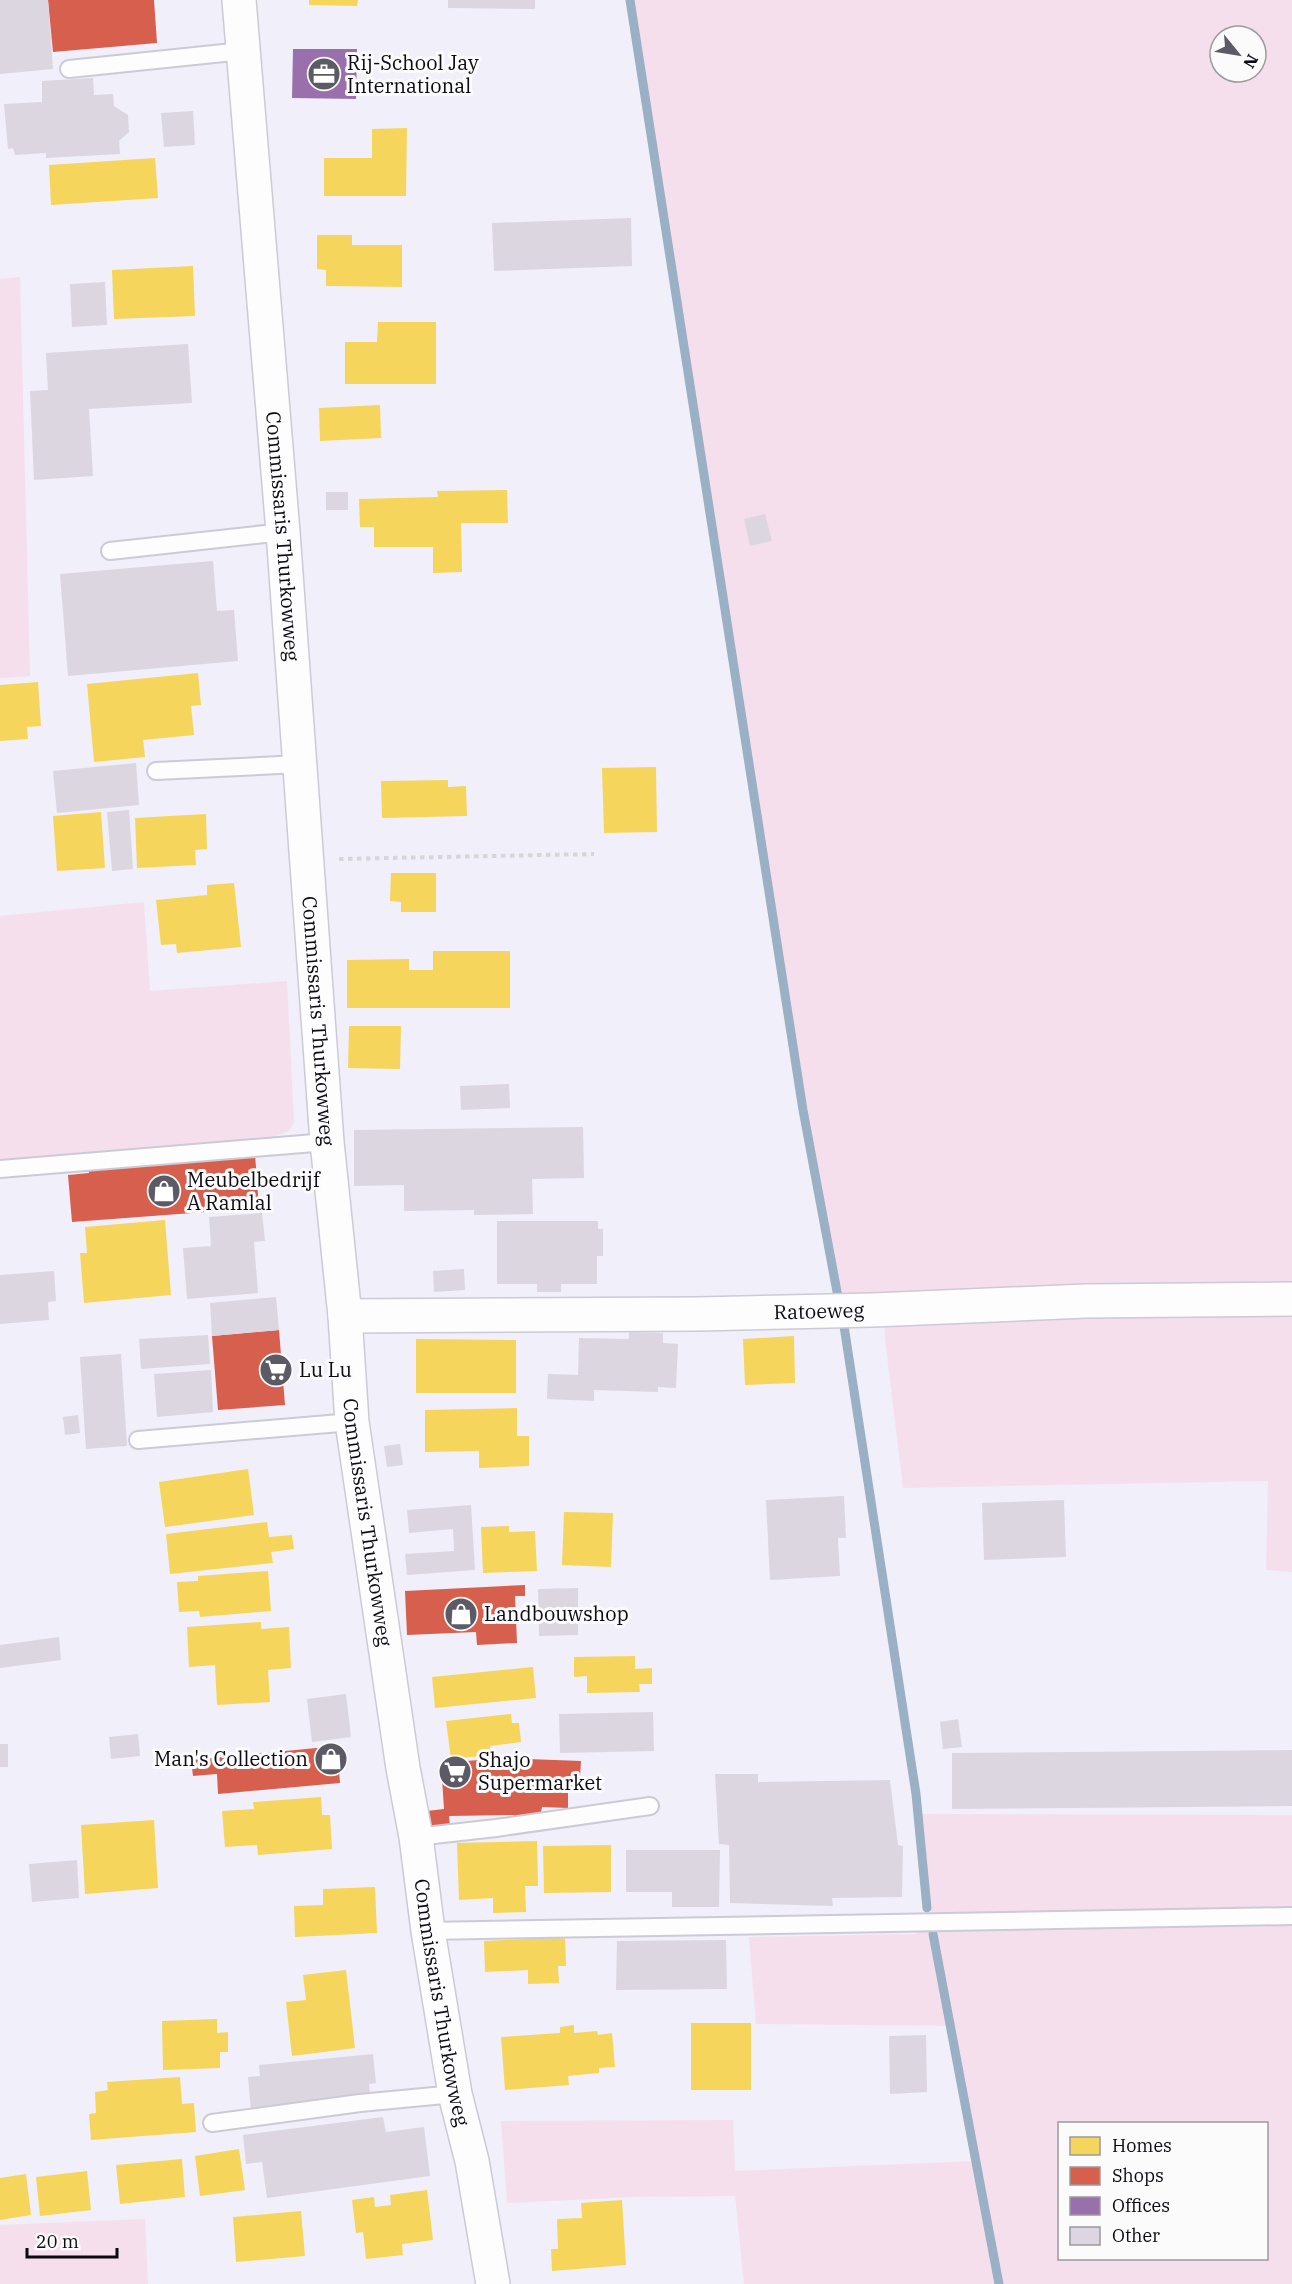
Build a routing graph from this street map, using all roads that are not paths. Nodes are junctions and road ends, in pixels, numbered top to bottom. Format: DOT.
graph roads {
  1 [pos="239,0"];
  2 [pos="243,51"];
  3 [pos="69,69"];
  4 [pos="283,532"];
  5 [pos="110,551"];
  6 [pos="300,764"];
  7 [pos="156,771"];
  8 [pos="327,1142"];
  9 [pos="0,1168"];
  10 [pos="1292,1299"];
  11 [pos="345,1316"];
  12 [pos="352,1422"];
  13 [pos="138,1440"];
  14 [pos="650,1806"];
  15 [pos="416,1837"];
  16 [pos="1292,1916"];
  17 [pos="428,1931"];
  18 [pos="455,2094"];
  19 [pos="212,2123"];
  20 [pos="493,2284"];
  1 -- 2 [label="main road, Commissaris Thurkowweg"];
  2 -- 3 [label="lane"];
  2 -- 4 [label="main road, Commissaris Thurkowweg"];
  4 -- 5 [label="lane"];
  4 -- 6 [label="main road, Commissaris Thurkowweg"];
  6 -- 7 [label="lane"];
  6 -- 8 [label="main road, Commissaris Thurkowweg"];
  8 -- 9 [label="lane"];
  8 -- 11 [label="main road, Commissaris Thurkowweg"];
  10 -- 11 [label="main road, Ratoeweg"];
  11 -- 12 [label="main road, Commissaris Thurkowweg"];
  12 -- 13 [label="lane"];
  12 -- 15 [label="main road, Commissaris Thurkowweg"];
  14 -- 15 [label="lane"];
  15 -- 17 [label="main road, Commissaris Thurkowweg"];
  16 -- 17 [label="lane"];
  17 -- 18 [label="main road, Commissaris Thurkowweg"];
  18 -- 19 [label="lane"];
  18 -- 20 [label="main road, Commissaris Thurkowweg"];
}
